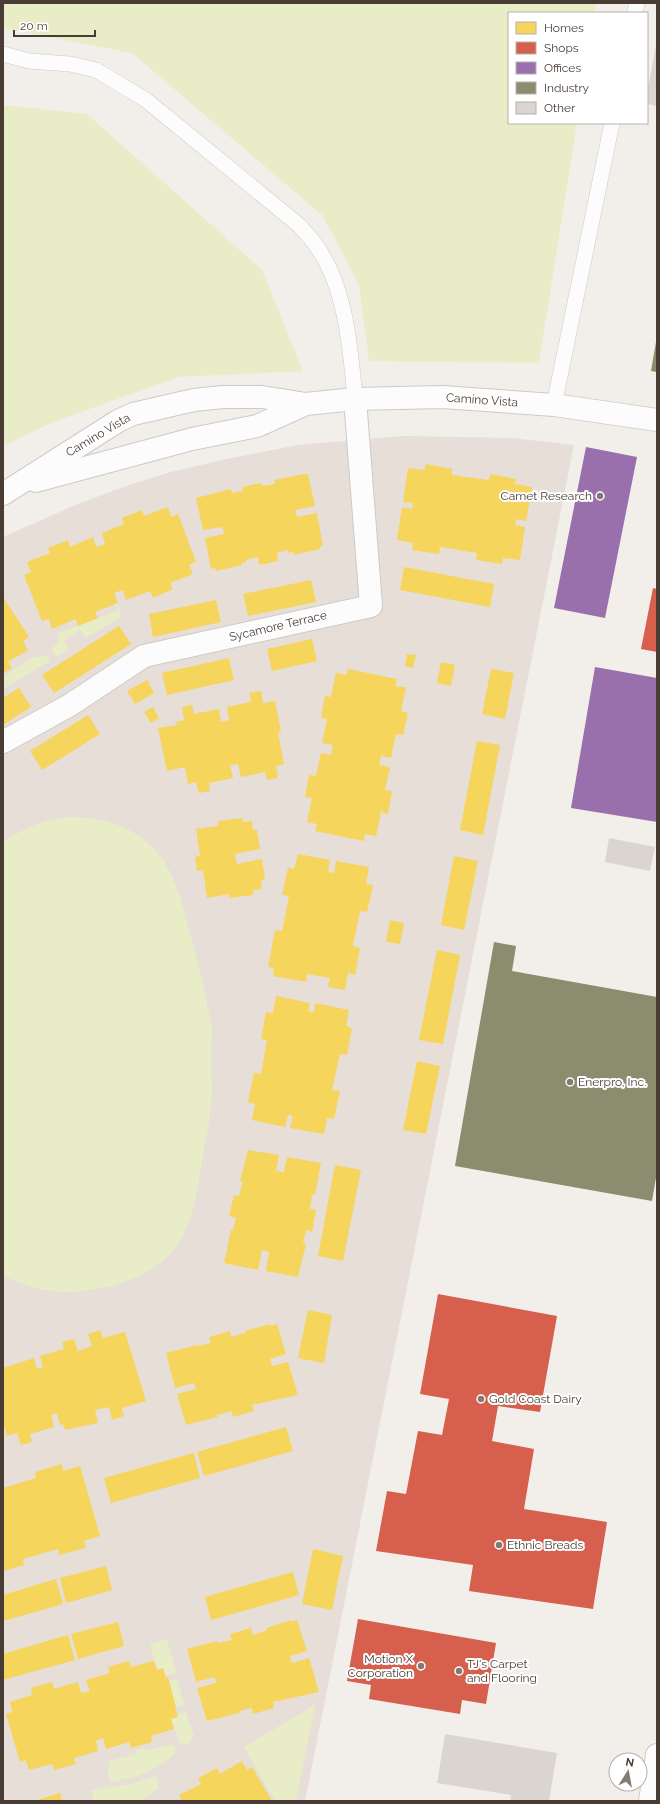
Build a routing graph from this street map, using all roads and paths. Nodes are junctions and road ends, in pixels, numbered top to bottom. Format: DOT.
graph roads {
  1 [pos="3,54"];
  2 [pos="612,124"];
  3 [pos="355,399"];
  4 [pos="306,404"];
  5 [pos="554,405"];
  6 [pos="657,420"];
  7 [pos="9,490"];
  8 [pos="3,742"];
  9 [pos="657,1755"];
  10 [pos="650,1801"];
  1 -- 3 [label="lane"];
  2 -- 5 [label="lane"];
  3 -- 4 [label="street, Camino Vista"];
  3 -- 5 [label="street, Camino Vista"];
  3 -- 8 [label="street, Sycamore Terrace"];
  4 -- 7 [label="street, Camino Vista"];
  4 -- 7 [label="street, Camino Vista"];
  5 -- 6 [label="street, Camino Vista"];
  9 -- 10 [label="street"];
}
